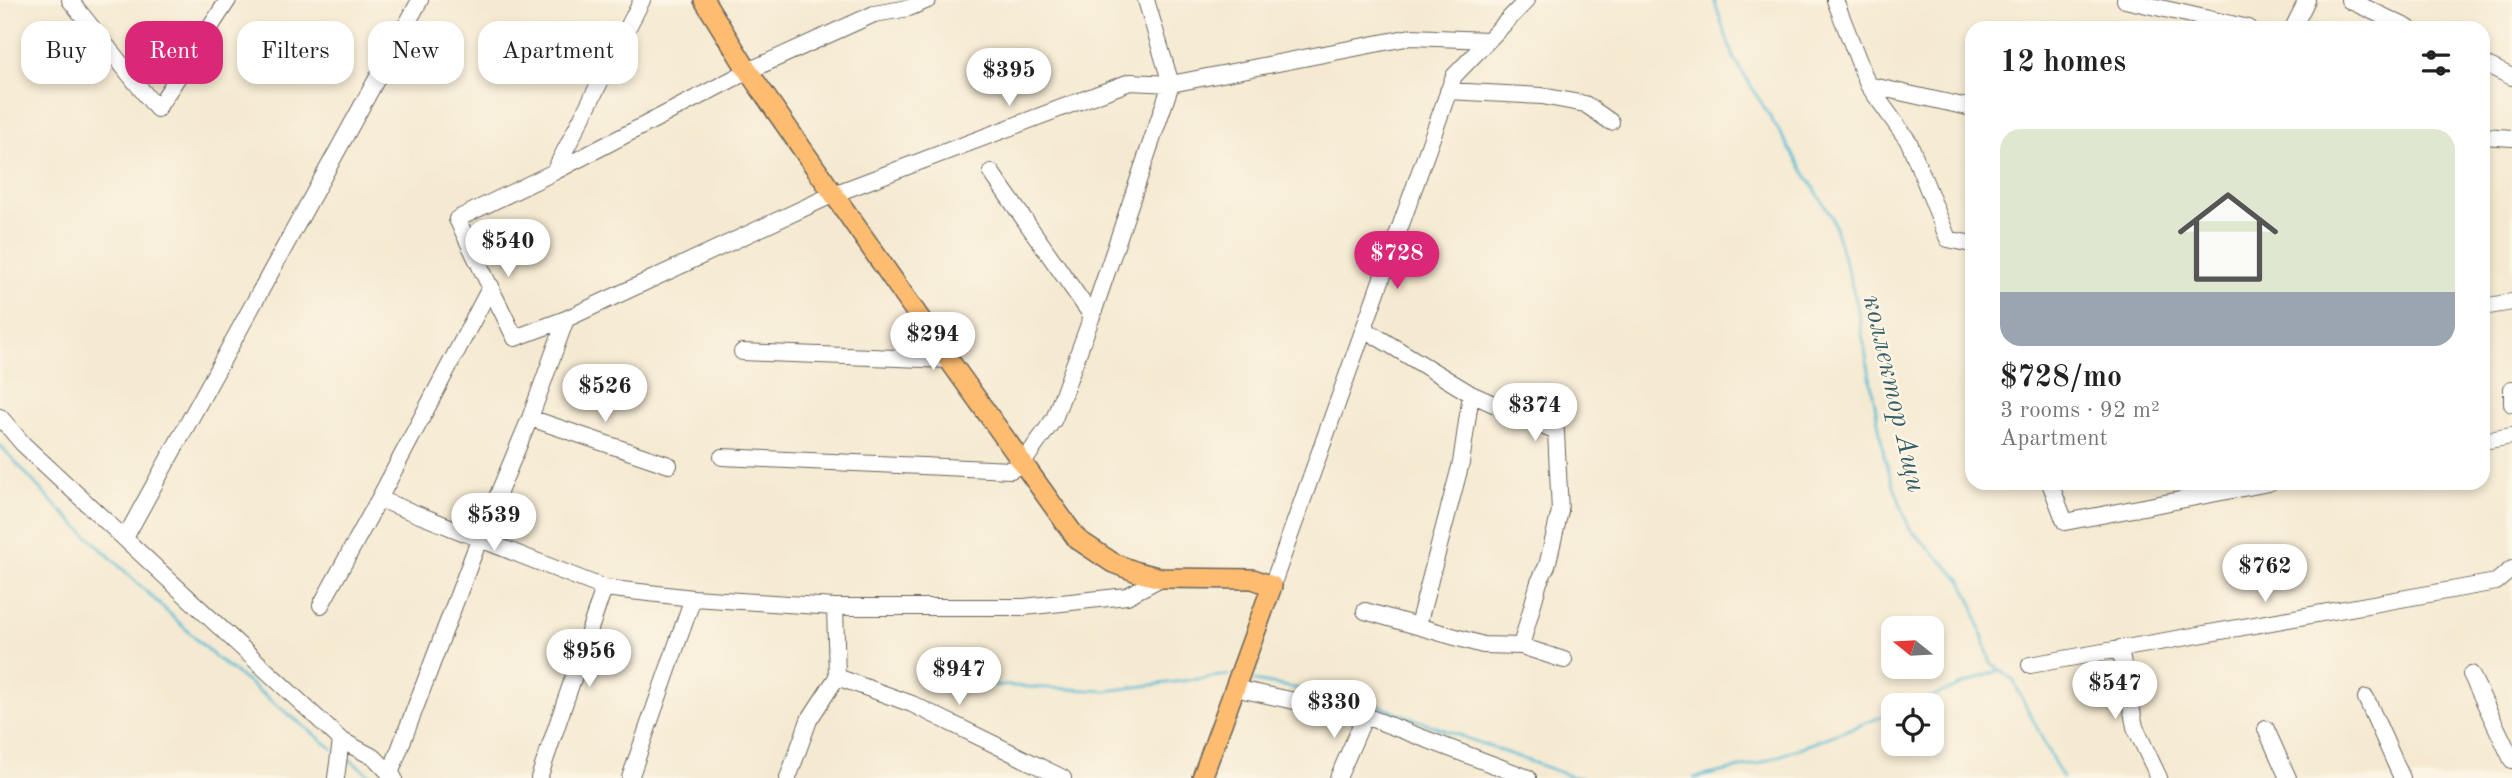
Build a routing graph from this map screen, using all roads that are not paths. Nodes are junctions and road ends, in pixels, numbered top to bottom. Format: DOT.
graph roads {
  1 [pos="71,0"];
  2 [pos="228,0"];
  3 [pos="420,0"];
  4 [pos="642,0"];
  5 [pos="704,0"];
  6 [pos="929,0"];
  7 [pos="1146,0"];
  8 [pos="1527,0"];
  9 [pos="1835,0"];
  10 [pos="2125,0"];
  11 [pos="2307,0"];
  12 [pos="2349,0"];
  13 [pos="2218,21"];
  14 [pos="2296,21"];
  15 [pos="2393,21"];
  16 [pos="1488,40"];
  17 [pos="2490,67"];
  18 [pos="748,71"];
  19 [pos="2512,77"];
  20 [pos="1171,84"];
  21 [pos="1868,85"];
  22 [pos="1448,91"];
  23 [pos="1965,106"];
  24 [pos="1611,122"];
  25 [pos="2490,136"];
  26 [pos="2512,138"];
  27 [pos="554,172"];
  28 [pos="991,172"];
  29 [pos="834,194"];
  30 [pos="1965,243"];
  31 [pos="491,286"];
  32 [pos="2512,302"];
  33 [pos="2490,306"];
  34 [pos="1092,316"];
  35 [pos="566,319"];
  36 [pos="1364,329"];
  37 [pos="742,352"];
  38 [pos="948,360"];
  39 [pos="2512,389"];
  40 [pos="1471,394"];
  41 [pos="2512,404"];
  42 [pos="0,417"];
  43 [pos="530,418"];
  44 [pos="2512,436"];
  45 [pos="2490,440"];
  46 [pos="722,457"];
  47 [pos="1022,464"];
  48 [pos="669,465"];
  49 [pos="2053,490"];
  50 [pos="2232,490"];
  51 [pos="380,499"];
  52 [pos="125,538"];
  53 [pos="479,540"];
  54 [pos="2512,569"];
  55 [pos="1161,578"];
  56 [pos="1272,586"];
  57 [pos="604,588"];
  58 [pos="693,598"];
  59 [pos="321,605"];
  60 [pos="835,607"];
  61 [pos="1365,611"];
  62 [pos="1418,625"];
  63 [pos="1521,646"];
  64 [pos="2120,648"];
  65 [pos="1564,660"];
  66 [pos="2030,665"];
  67 [pos="2471,674"];
  68 [pos="837,677"];
  69 [pos="1234,688"];
  70 [pos="2366,698"];
  71 [pos="1365,716"];
  72 [pos="2266,729"];
  73 [pos="340,744"];
  74 [pos="2512,760"];
  75 [pos="392,776"];
  76 [pos="336,778"];
  77 [pos="539,778"];
  78 [pos="630,778"];
  79 [pos="788,778"];
  80 [pos="1063,778"];
  81 [pos="1202,778"];
  82 [pos="1338,778"];
  83 [pos="1528,778"];
  84 [pos="2159,778"];
  85 [pos="2288,778"];
  86 [pos="2402,778"];
  1 -- 2 [label="street"];
  3 -- 52 [label="street"];
  4 -- 27 [label="street"];
  5 -- 18 [label="main road"];
  6 -- 18 [label="street"];
  7 -- 20 [label="street"];
  8 -- 16 [label="street"];
  9 -- 21 [label="street"];
  10 -- 13 [label="street"];
  11 -- 14 [label="street"];
  12 -- 15 [label="street"];
  16 -- 20 [label="street"];
  16 -- 22 [label="street"];
  17 -- 19 [label="street"];
  18 -- 27 [label="street"];
  18 -- 29 [label="main road"];
  20 -- 29 [label="street"];
  20 -- 34 [label="street"];
  21 -- 23 [label="street"];
  21 -- 30 [label="street"];
  22 -- 24 [label="street"];
  22 -- 36 [label="street"];
  25 -- 26 [label="street"];
  27 -- 31 [label="street"];
  28 -- 34 [label="street"];
  29 -- 35 [label="street"];
  29 -- 38 [label="main road"];
  31 -- 35 [label="street"];
  31 -- 51 [label="street"];
  32 -- 33 [label="street"];
  34 -- 47 [label="street"];
  35 -- 43 [label="street"];
  36 -- 40 [label="street"];
  36 -- 56 [label="street"];
  37 -- 38 [label="street"];
  38 -- 47 [label="main road"];
  39 -- 41 [label="street"];
  40 -- 62 [label="street"];
  40 -- 63 [label="street"];
  42 -- 52 [label="street"];
  43 -- 48 [label="street"];
  43 -- 53 [label="street"];
  44 -- 45 [label="street"];
  46 -- 47 [label="street"];
  47 -- 55 [label="main road"];
  49 -- 50 [label="street"];
  51 -- 53 [label="street"];
  51 -- 59 [label="street"];
  52 -- 73 [label="street"];
  53 -- 57 [label="street"];
  53 -- 75 [label="street"];
  54 -- 64 [label="street"];
  55 -- 56 [label="main road"];
  55 -- 60 [label="street"];
  56 -- 69 [label="main road"];
  57 -- 58 [label="street"];
  57 -- 77 [label="street"];
  58 -- 60 [label="street"];
  58 -- 78 [label="street"];
  60 -- 68 [label="street"];
  61 -- 62 [label="street"];
  62 -- 63 [label="street"];
  63 -- 65 [label="street"];
  64 -- 66 [label="street"];
  64 -- 84 [label="street"];
  67 -- 74 [label="street"];
  68 -- 79 [label="street"];
  68 -- 80 [label="street"];
  69 -- 71 [label="street"];
  69 -- 81 [label="main road"];
  70 -- 86 [label="street"];
  71 -- 82 [label="street"];
  71 -- 83 [label="street"];
  72 -- 85 [label="street"];
  73 -- 75 [label="street"];
  73 -- 76 [label="street"];
}
